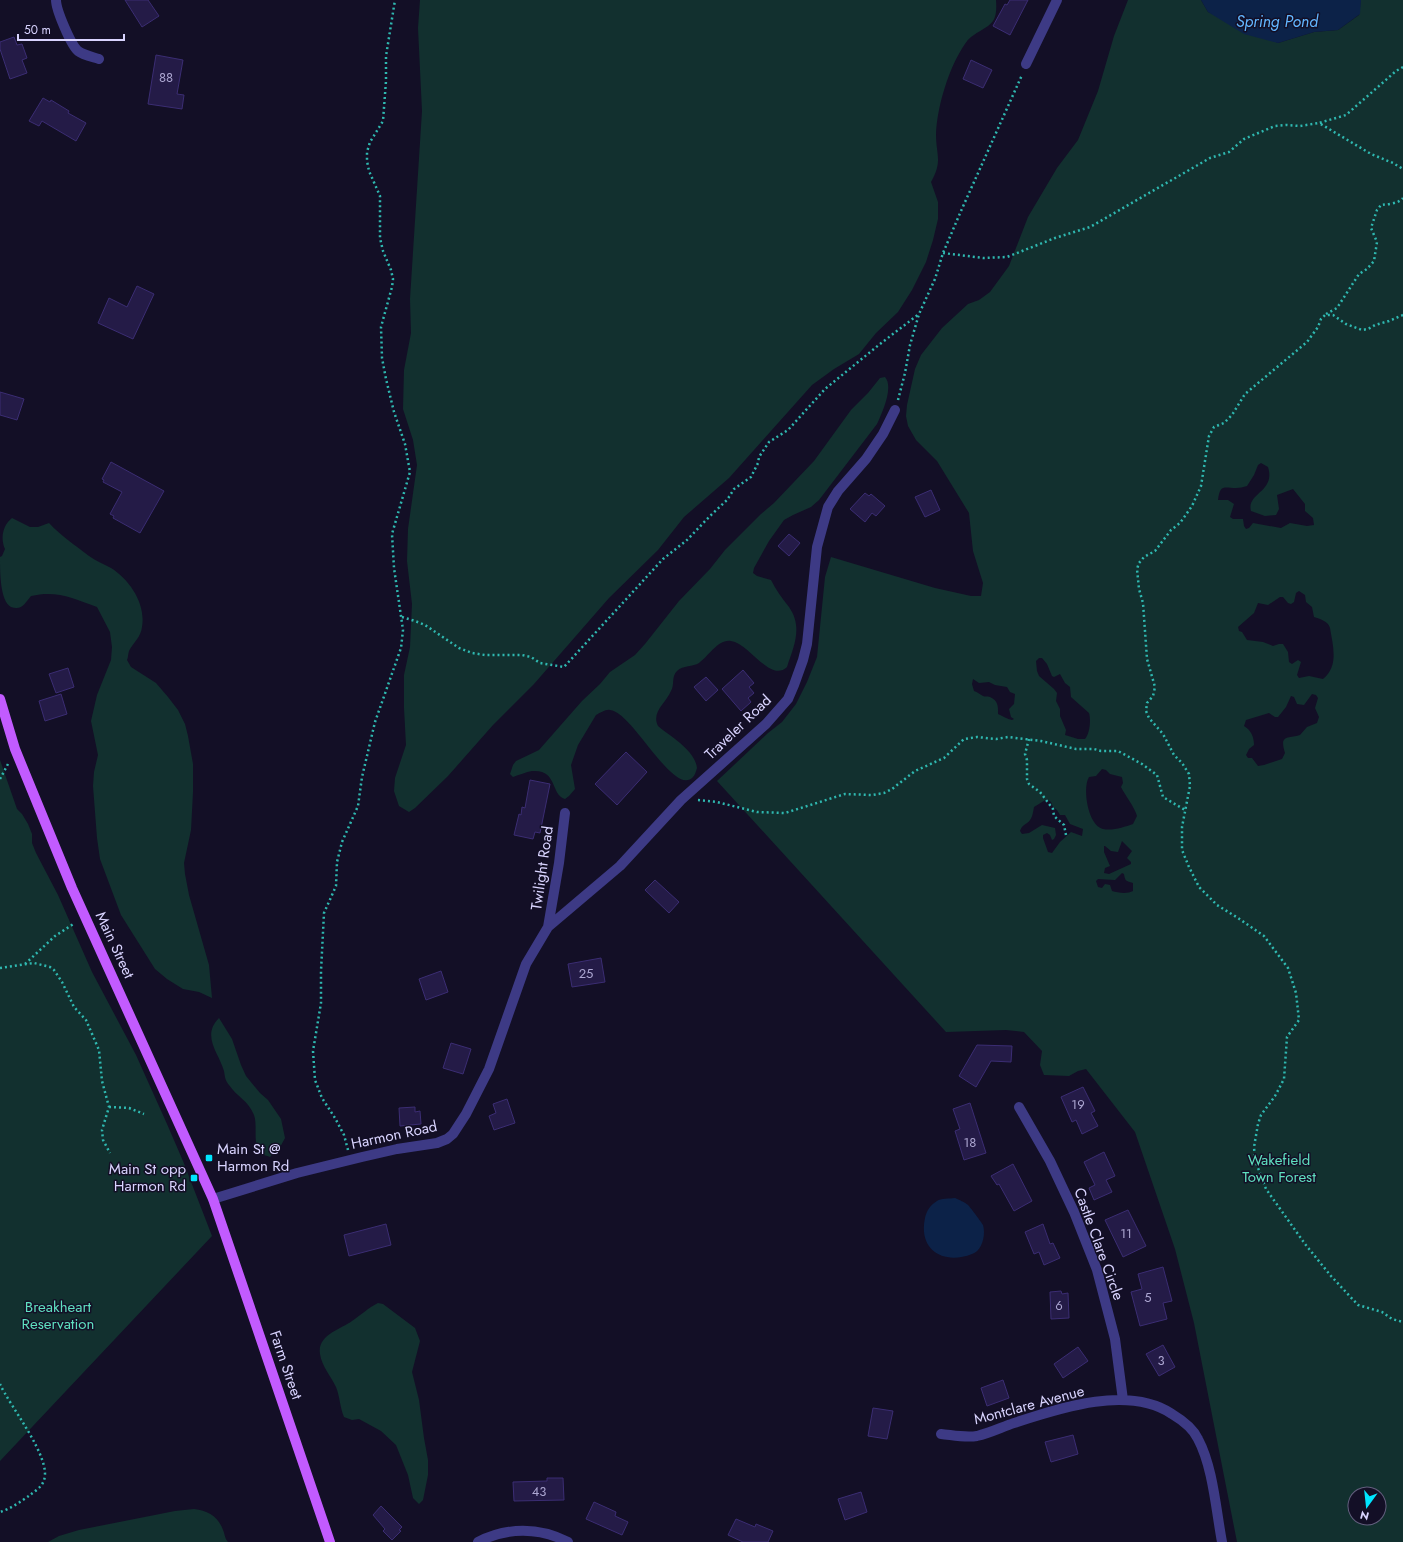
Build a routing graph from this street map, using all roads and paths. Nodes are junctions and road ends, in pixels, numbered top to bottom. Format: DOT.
graph roads {
  1 [pos="56,0"];
  2 [pos="395,0"];
  3 [pos="1057,0"];
  4 [pos="99,59"];
  5 [pos="1026,64"];
  6 [pos="1403,67"];
  7 [pos="1319,123"];
  8 [pos="1403,169"];
  9 [pos="1403,198"];
  10 [pos="943,253"];
  11 [pos="919,314"];
  12 [pos="1325,315"];
  13 [pos="1403,315"];
  14 [pos="895,410"];
  15 [pos="402,617"];
  16 [pos="0,699"];
  17 [pos="1029,739"];
  18 [pos="681,800"];
  19 [pos="1185,810"];
  20 [pos="565,813"];
  21 [pos="1066,835"];
  22 [pos="85,917"];
  23 [pos="548,927"];
  24 [pos="24,964"];
  25 [pos="0,968"];
  26 [pos="109,1107"];
  27 [pos="1018,1107"];
  28 [pos="144,1114"];
  29 [pos="110,1153"];
  30 [pos="350,1160"];
  31 [pos="213,1199"];
  32 [pos="1403,1322"];
  33 [pos="0,1384"];
  34 [pos="1123,1400"];
  35 [pos="940,1434"];
  36 [pos="0,1512"];
  37 [pos="330,1542"];
  38 [pos="478,1542"];
  39 [pos="568,1542"];
  40 [pos="1222,1542"];
  1 -- 4 [label="street"];
  2 -- 15 [label="path"];
  3 -- 5 [label="street"];
  5 -- 10 [label="path"];
  6 -- 7 [label="path"];
  7 -- 8 [label="path"];
  7 -- 10 [label="path"];
  9 -- 12 [label="path"];
  10 -- 11 [label="path"];
  11 -- 14 [label="path"];
  11 -- 15 [label="path"];
  12 -- 13 [label="path"];
  12 -- 19 [label="path"];
  14 -- 18 [label="street, Traveler Road"];
  15 -- 30 [label="path"];
  16 -- 22 [label="main road, Main Street"];
  17 -- 18 [label="path"];
  17 -- 19 [label="path"];
  17 -- 21 [label="path"];
  18 -- 23 [label="street, Traveler Road"];
  19 -- 32 [label="path"];
  20 -- 23 [label="street, Twilight Road"];
  22 -- 24 [label="path"];
  22 -- 31 [label="main road, Main Street"];
  23 -- 30 [label="street, Harmon Road"];
  24 -- 25 [label="path"];
  24 -- 26 [label="path"];
  26 -- 28 [label="path"];
  26 -- 29 [label="path"];
  27 -- 34 [label="street, Castle Clare Circle"];
  30 -- 31 [label="street, Harmon Road"];
  31 -- 37 [label="main road, Farm Street"];
  33 -- 36 [label="path"];
  34 -- 35 [label="street, Montclare Avenue"];
  34 -- 40 [label="street, Montclare Avenue"];
  38 -- 39 [label="street"];
}
